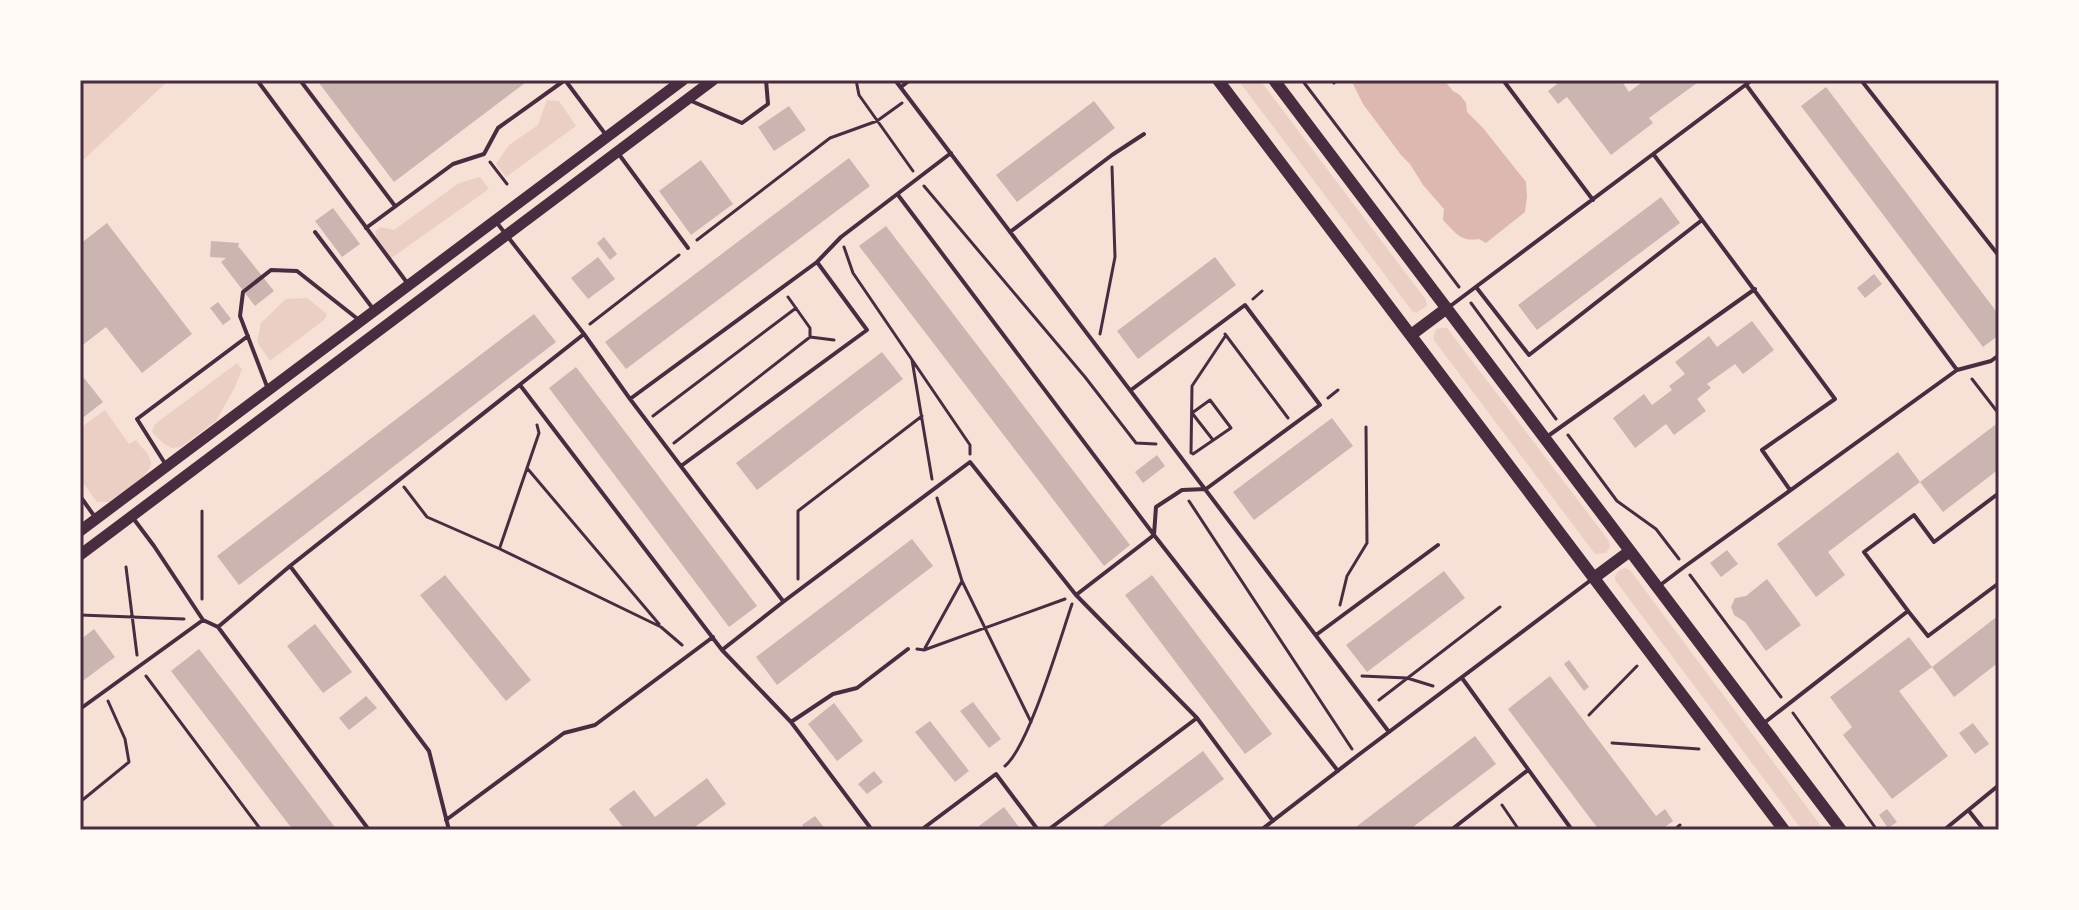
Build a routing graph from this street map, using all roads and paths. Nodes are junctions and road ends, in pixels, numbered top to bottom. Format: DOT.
graph roads {
  1 [pos="257,80"];
  2 [pos="300,80"];
  3 [pos="565,80"];
  4 [pos="683,80"];
  5 [pos="713,80"];
  6 [pos="766,80"];
  7 [pos="856,80"];
  8 [pos="895,80"];
  9 [pos="910,80"];
  10 [pos="1218,80"];
  11 [pos="1274,80"];
  12 [pos="1503,80"];
  13 [pos="1752,80"];
  14 [pos="1305,81"];
  15 [pos="1864,81"];
  16 [pos="1747,86"];
  17 [pos="901,87"];
  18 [pos="909,98"];
  19 [pos="687,99"];
  20 [pos="877,121"];
  21 [pos="1144,134"];
  22 [pos="607,137"];
  23 [pos="617,152"];
  24 [pos="951,153"];
  25 [pos="1112,155"];
  26 [pos="1654,155"];
  27 [pos="918,179"];
  28 [pos="898,195"];
  29 [pos="1593,200"];
  30 [pos="396,206"];
  31 [pos="1702,220"];
  32 [pos="495,221"];
  33 [pos="366,228"];
  34 [pos="315,232"];
  35 [pos="1010,232"];
  36 [pos="506,236"];
  37 [pos="841,237"];
  38 [pos="688,248"];
  39 [pos="1999,256"];
  40 [pos="817,262"];
  41 [pos="409,285"];
  42 [pos="1476,287"];
  43 [pos="781,289"];
  44 [pos="1755,289"];
  45 [pos="1465,295"];
  46 [pos="796,308"];
  47 [pos="1447,308"];
  48 [pos="375,311"];
  49 [pos="361,322"];
  50 [pos="1218,325"];
  51 [pos="584,334"];
  52 [pos="1226,335"];
  53 [pos="1411,335"];
  54 [pos="248,336"];
  55 [pos="810,337"];
  56 [pos="850,342"];
  57 [pos="1097,346"];
  58 [pos="1999,355"];
  59 [pos="912,360"];
  60 [pos="1964,368"];
  61 [pos="1957,370"];
  62 [pos="520,385"];
  63 [pos="1131,390"];
  64 [pos="268,391"];
  65 [pos="630,399"];
  66 [pos="533,402"];
  67 [pos="1192,413"];
  68 [pos="1999,414"];
  69 [pos="922,416"];
  70 [pos="647,421"];
  71 [pos="1293,425"];
  72 [pos="1562,426"];
  73 [pos="1366,427"];
  74 [pos="1544,439"];
  75 [pos="1213,440"];
  76 [pos="1164,444"];
  77 [pos="667,448"];
  78 [pos="970,462"];
  79 [pos="167,466"];
  80 [pos="681,466"];
  81 [pos="527,468"];
  82 [pos="399,481"];
  83 [pos="934,489"];
  84 [pos="1206,489"];
  85 [pos="1182,490"];
  86 [pos="1790,490"];
  87 [pos="1999,493"];
  88 [pos="80,496"];
  89 [pos="202,511"];
  90 [pos="132,516"];
  91 [pos="96,519"];
  92 [pos="80,531"];
  93 [pos="1154,535"];
  94 [pos="1438,545"];
  95 [pos="500,549"];
  96 [pos="1630,551"];
  97 [pos="80,555"];
  98 [pos="290,566"];
  99 [pos="126,567"];
  100 [pos="1684,567"];
  101 [pos="1595,577"];
  102 [pos="962,581"];
  103 [pos="1999,583"];
  104 [pos="1657,588"];
  105 [pos="798,591"];
  106 [pos="1076,595"];
  107 [pos="783,602"];
  108 [pos="1500,607"];
  109 [pos="1908,611"];
  110 [pos="80,615"];
  111 [pos="132,617"];
  112 [pos="203,620"];
  113 [pos="1336,620"];
  114 [pos="218,627"];
  115 [pos="661,627"];
  116 [pos="985,628"];
  117 [pos="1316,635"];
  118 [pos="713,637"];
  119 [pos="908,649"];
  120 [pos="722,650"];
  121 [pos="924,650"];
  122 [pos="691,653"];
  123 [pos="139,666"];
  124 [pos="1637,666"];
  125 [pos="1346,675"];
  126 [pos="1407,678"];
  127 [pos="1462,678"];
  128 [pos="1446,690"];
  129 [pos="104,691"];
  130 [pos="1787,706"];
  131 [pos="1370,707"];
  132 [pos="80,709"];
  133 [pos="1589,715"];
  134 [pos="1197,718"];
  135 [pos="791,722"];
  136 [pos="1031,722"];
  137 [pos="1762,725"];
  138 [pos="1389,732"];
  139 [pos="1612,743"];
  140 [pos="1699,749"];
  141 [pos="1357,756"];
  142 [pos="1529,769"];
  143 [pos="1338,771"];
  144 [pos="996,774"];
  145 [pos="1999,785"];
  146 [pos="1495,796"];
  147 [pos="80,802"];
  148 [pos="1969,811"];
  149 [pos="446,820"];
  150 [pos="1273,821"];
  151 [pos="1680,825"];
  152 [pos="261,830"];
  153 [pos="369,830"];
  154 [pos="449,830"];
  155 [pos="872,830"];
  156 [pos="921,830"];
  157 [pos="1038,830"];
  158 [pos="1048,830"];
  159 [pos="1261,830"];
  160 [pos="1451,830"];
  161 [pos="1519,830"];
  162 [pos="1572,830"];
  163 [pos="1674,830"];
  164 [pos="1784,830"];
  165 [pos="1841,830"];
  166 [pos="1877,830"];
  167 [pos="1944,830"];
  168 [pos="1984,830"];
  1 -- 33 [label="lane"];
  2 -- 30 [label="lane"];
  3 -- 22 [label="lane"];
  3 -- 30 [label="lane"];
  4 -- 22 [label="street"];
  5 -- 19 [label="street"];
  6 -- 19 [label="lane"];
  7 -- 20 [label="path"];
  8 -- 17 [label="lane"];
  9 -- 17 [label="lane"];
  10 -- 53 [label="main road"];
  11 -- 47 [label="main road"];
  12 -- 29 [label="lane"];
  13 -- 16 [label="lane"];
  14 -- 45 [label="path"];
  15 -- 39 [label="lane"];
  16 -- 26 [label="lane"];
  16 -- 61 [label="lane"];
  17 -- 18 [label="lane"];
  18 -- 20 [label="path"];
  18 -- 24 [label="lane"];
  19 -- 23 [label="street"];
  20 -- 27 [label="path"];
  20 -- 38 [label="path"];
  21 -- 25 [label="lane"];
  22 -- 32 [label="street"];
  23 -- 36 [label="street"];
  23 -- 38 [label="lane"];
  24 -- 27 [label="lane"];
  24 -- 35 [label="lane"];
  25 -- 35 [label="lane"];
  25 -- 57 [label="path"];
  26 -- 29 [label="lane"];
  26 -- 31 [label="lane"];
  27 -- 28 [label="lane"];
  27 -- 76 [label="path"];
  28 -- 37 [label="lane"];
  28 -- 93 [label="lane"];
  29 -- 42 [label="lane"];
  30 -- 33 [label="lane"];
  31 -- 42 [label="lane"];
  31 -- 44 [label="lane"];
  32 -- 36 [label="lane"];
  32 -- 41 [label="street"];
  33 -- 41 [label="lane"];
  34 -- 48 [label="lane"];
  35 -- 57 [label="lane"];
  36 -- 51 [label="lane"];
  36 -- 90 [label="street"];
  37 -- 40 [label="lane"];
  37 -- 59 [label="path"];
  38 -- 51 [label="path"];
  40 -- 43 [label="lane"];
  40 -- 56 [label="lane"];
  41 -- 48 [label="street"];
  42 -- 45 [label="lane"];
  43 -- 46 [label="path"];
  43 -- 65 [label="lane"];
  44 -- 72 [label="lane"];
  44 -- 86 [label="lane"];
  45 -- 47 [label="lane"];
  45 -- 72 [label="path"];
  46 -- 55 [label="path"];
  46 -- 70 [label="path"];
  47 -- 53 [label="main road"];
  47 -- 74 [label="main road"];
  48 -- 49 [label="street"];
  49 -- 54 [label="lane"];
  49 -- 64 [label="street"];
  50 -- 52 [label="path"];
  50 -- 63 [label="lane"];
  50 -- 71 [label="lane"];
  51 -- 62 [label="lane"];
  51 -- 65 [label="lane"];
  52 -- 67 [label="path"];
  52 -- 71 [label="path"];
  53 -- 101 [label="main road"];
  54 -- 64 [label="lane"];
  54 -- 79 [label="lane"];
  55 -- 56 [label="path"];
  55 -- 77 [label="path"];
  56 -- 80 [label="lane"];
  57 -- 63 [label="lane"];
  58 -- 60 [label="lane"];
  59 -- 69 [label="path"];
  59 -- 78 [label="path"];
  60 -- 61 [label="lane"];
  60 -- 68 [label="path"];
  61 -- 86 [label="lane"];
  62 -- 66 [label="lane"];
  62 -- 82 [label="lane"];
  63 -- 84 [label="lane"];
  64 -- 79 [label="street"];
  65 -- 70 [label="lane"];
  66 -- 81 [label="path"];
  66 -- 118 [label="lane"];
  67 -- 75 [label="path"];
  67 -- 75 [label="path"];
  67 -- 75 [label="path"];
  69 -- 83 [label="path"];
  69 -- 105 [label="path"];
  70 -- 77 [label="lane"];
  71 -- 84 [label="lane"];
  72 -- 74 [label="lane"];
  72 -- 100 [label="path"];
  73 -- 113 [label="path"];
  74 -- 96 [label="main road"];
  77 -- 80 [label="lane"];
  78 -- 83 [label="lane"];
  78 -- 106 [label="lane"];
  79 -- 91 [label="street"];
  80 -- 107 [label="lane"];
  81 -- 95 [label="path"];
  81 -- 115 [label="path"];
  82 -- 95 [label="path"];
  82 -- 98 [label="lane"];
  83 -- 102 [label="path"];
  83 -- 105 [label="lane"];
  84 -- 85 [label="lane"];
  84 -- 117 [label="lane"];
  85 -- 93 [label="lane"];
  85 -- 141 [label="path"];
  86 -- 100 [label="lane"];
  87 -- 109 [label="lane"];
  88 -- 91 [label="lane"];
  89 -- 112 [label="path"];
  90 -- 97 [label="street"];
  90 -- 112 [label="lane"];
  91 -- 92 [label="street"];
  93 -- 106 [label="lane"];
  93 -- 143 [label="lane"];
  94 -- 113 [label="lane"];
  95 -- 115 [label="path"];
  96 -- 101 [label="main road"];
  96 -- 104 [label="main road"];
  98 -- 114 [label="lane"];
  98 -- 149 [label="lane"];
  99 -- 111 [label="path"];
  100 -- 104 [label="lane"];
  100 -- 130 [label="path"];
  101 -- 127 [label="lane"];
  101 -- 164 [label="main road"];
  102 -- 116 [label="path"];
  102 -- 121 [label="path"];
  103 -- 109 [label="lane"];
  104 -- 137 [label="main road"];
  105 -- 107 [label="lane"];
  106 -- 116 [label="path"];
  106 -- 134 [label="lane"];
  106 -- 136 [label="path"];
  107 -- 120 [label="lane"];
  108 -- 126 [label="path"];
  109 -- 130 [label="lane"];
  110 -- 111 [label="path"];
  111 -- 112 [label="path"];
  111 -- 123 [label="path"];
  112 -- 114 [label="lane"];
  112 -- 123 [label="lane"];
  113 -- 117 [label="lane"];
  114 -- 153 [label="lane"];
  115 -- 122 [label="path"];
  116 -- 121 [label="path"];
  116 -- 136 [label="path"];
  117 -- 125 [label="lane"];
  118 -- 120 [label="lane"];
  118 -- 122 [label="lane"];
  119 -- 121 [label="path"];
  119 -- 135 [label="lane"];
  120 -- 135 [label="lane"];
  122 -- 149 [label="lane"];
  123 -- 129 [label="lane"];
  123 -- 152 [label="path"];
  124 -- 133 [label="path"];
  125 -- 126 [label="path"];
  125 -- 131 [label="lane"];
  126 -- 128 [label="path"];
  126 -- 131 [label="path"];
  127 -- 128 [label="lane"];
  127 -- 142 [label="lane"];
  128 -- 138 [label="lane"];
  129 -- 132 [label="lane"];
  129 -- 147 [label="path"];
  130 -- 137 [label="lane"];
  130 -- 166 [label="path"];
  131 -- 138 [label="lane"];
  134 -- 150 [label="lane"];
  134 -- 158 [label="lane"];
  135 -- 155 [label="lane"];
  136 -- 144 [label="path"];
  137 -- 165 [label="main road"];
  138 -- 141 [label="lane"];
  139 -- 140 [label="path"];
  141 -- 143 [label="lane"];
  142 -- 146 [label="lane"];
  142 -- 162 [label="lane"];
  143 -- 150 [label="lane"];
  144 -- 156 [label="lane"];
  144 -- 157 [label="lane"];
  145 -- 148 [label="lane"];
  146 -- 160 [label="lane"];
  146 -- 161 [label="path"];
  148 -- 167 [label="lane"];
  148 -- 168 [label="lane"];
  149 -- 154 [label="lane"];
  150 -- 159 [label="lane"];
  151 -- 163 [label="path"];
}
